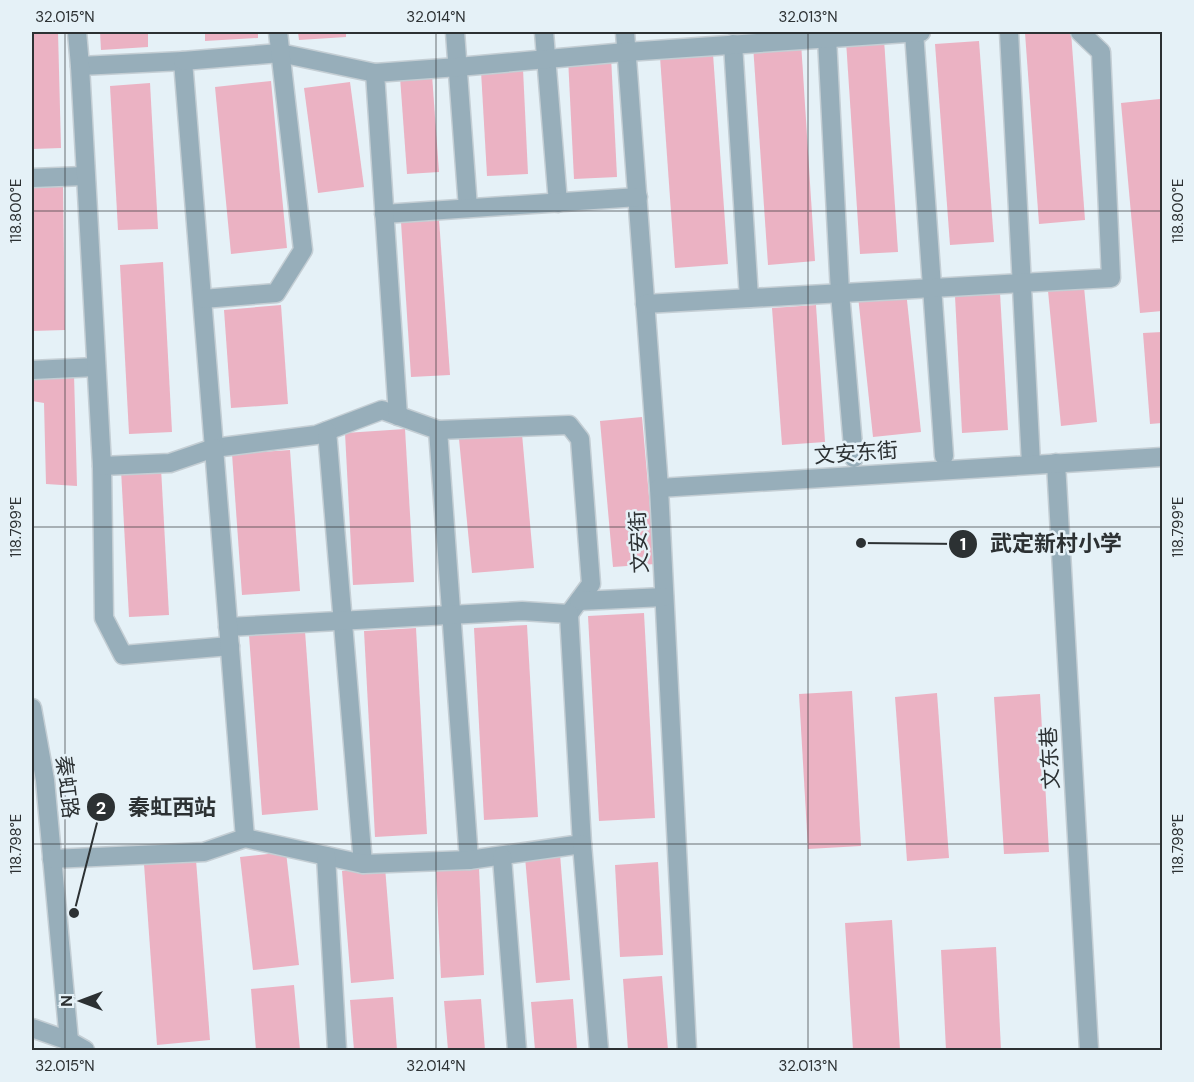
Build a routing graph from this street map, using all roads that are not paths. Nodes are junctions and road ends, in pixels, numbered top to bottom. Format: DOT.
graph roads {
  1 [pos="77,32"];
  2 [pos="278,32"];
  3 [pos="455,32"];
  4 [pos="544,32"];
  5 [pos="625,32"];
  6 [pos="902,32"];
  7 [pos="921,32"];
  8 [pos="1009,32"];
  9 [pos="1080,32"];
  10 [pos="805,36"];
  11 [pos="827,38"];
  12 [pos="720,40"];
  13 [pos="626,52"];
  14 [pos="280,53"];
  15 [pos="547,59"];
  16 [pos="183,62"];
  17 [pos="80,66"];
  18 [pos="458,68"];
  19 [pos="375,73"];
  20 [pos="85,176"];
  21 [pos="32,178"];
  22 [pos="638,197"];
  23 [pos="558,203"];
  24 [pos="468,208"];
  25 [pos="384,214"];
  26 [pos="1022,282"];
  27 [pos="932,288"];
  28 [pos="840,293"];
  29 [pos="749,298"];
  30 [pos="203,299"];
  31 [pos="645,304"];
  32 [pos="96,367"];
  33 [pos="32,370"];
  34 [pos="398,416"];
  35 [pos="438,430"];
  36 [pos="327,431"];
  37 [pos="214,448"];
  38 [pos="944,456"];
  39 [pos="1162,457"];
  40 [pos="854,458"];
  41 [pos="1056,463"];
  42 [pos="1031,464"];
  43 [pos="102,466"];
  44 [pos="659,488"];
  45 [pos="664,597"];
  46 [pos="574,607"];
  47 [pos="451,615"];
  48 [pos="343,620"];
  49 [pos="228,627"];
  50 [pos="230,646"];
  51 [pos="32,708"];
  52 [pos="245,838"];
  53 [pos="582,844"];
  54 [pos="326,856"];
  55 [pos="502,857"];
  56 [pos="52,859"];
  57 [pos="469,860"];
  58 [pos="363,864"];
  59 [pos="32,1028"];
  60 [pos="71,1046"];
  61 [pos="85,1050"];
  62 [pos="337,1050"];
  63 [pos="517,1050"];
  64 [pos="599,1050"];
  65 [pos="687,1050"];
  66 [pos="1089,1050"];
  1 -- 17 [label="street"];
  2 -- 14 [label="street"];
  3 -- 18 [label="street"];
  4 -- 15 [label="street"];
  5 -- 13 [label="street, 文安街"];
  6 -- 7 [label="street"];
  6 -- 11 [label="street"];
  6 -- 27 [label="street"];
  8 -- 26 [label="street"];
  9 -- 26 [label="street"];
  10 -- 11 [label="street"];
  10 -- 12 [label="street"];
  11 -- 28 [label="street"];
  12 -- 13 [label="street"];
  12 -- 29 [label="street"];
  13 -- 15 [label="street"];
  13 -- 22 [label="street, 文安街"];
  14 -- 16 [label="street"];
  14 -- 19 [label="street"];
  14 -- 30 [label="street"];
  15 -- 18 [label="street"];
  15 -- 23 [label="street"];
  16 -- 17 [label="street"];
  16 -- 30 [label="street"];
  17 -- 20 [label="street"];
  18 -- 19 [label="street"];
  18 -- 24 [label="street"];
  19 -- 25 [label="street"];
  20 -- 21 [label="street"];
  20 -- 32 [label="street"];
  22 -- 23 [label="street"];
  22 -- 31 [label="street, 文安街"];
  23 -- 24 [label="street"];
  24 -- 25 [label="street"];
  25 -- 34 [label="street"];
  26 -- 27 [label="street"];
  26 -- 42 [label="street"];
  27 -- 28 [label="street"];
  27 -- 38 [label="street"];
  28 -- 29 [label="street"];
  28 -- 40 [label="street"];
  29 -- 31 [label="street"];
  30 -- 37 [label="street"];
  31 -- 44 [label="street, 文安街"];
  32 -- 33 [label="street"];
  32 -- 43 [label="street"];
  34 -- 35 [label="street"];
  34 -- 36 [label="street"];
  35 -- 46 [label="street"];
  35 -- 47 [label="street"];
  36 -- 37 [label="street"];
  36 -- 48 [label="street"];
  37 -- 43 [label="street"];
  37 -- 49 [label="street"];
  39 -- 41 [label="street, 文安东街"];
  41 -- 42 [label="street, 文安东街"];
  41 -- 66 [label="street, 文东巷"];
  42 -- 44 [label="street, 文安东街"];
  43 -- 50 [label="street"];
  44 -- 45 [label="street, 文安街"];
  45 -- 46 [label="street"];
  45 -- 65 [label="street, 文安街"];
  46 -- 47 [label="street"];
  46 -- 53 [label="street"];
  47 -- 48 [label="street"];
  47 -- 57 [label="street"];
  48 -- 49 [label="street"];
  48 -- 58 [label="street"];
  49 -- 50 [label="street"];
  50 -- 52 [label="street"];
  51 -- 56 [label="street, 秦虹路"];
  52 -- 54 [label="street"];
  52 -- 56 [label="street"];
  53 -- 55 [label="street"];
  53 -- 64 [label="street"];
  54 -- 58 [label="street"];
  54 -- 62 [label="street"];
  55 -- 57 [label="street"];
  55 -- 63 [label="street"];
  56 -- 60 [label="street, 秦虹路"];
  57 -- 58 [label="street"];
  59 -- 60 [label="street"];
  60 -- 61 [label="street"];
}
